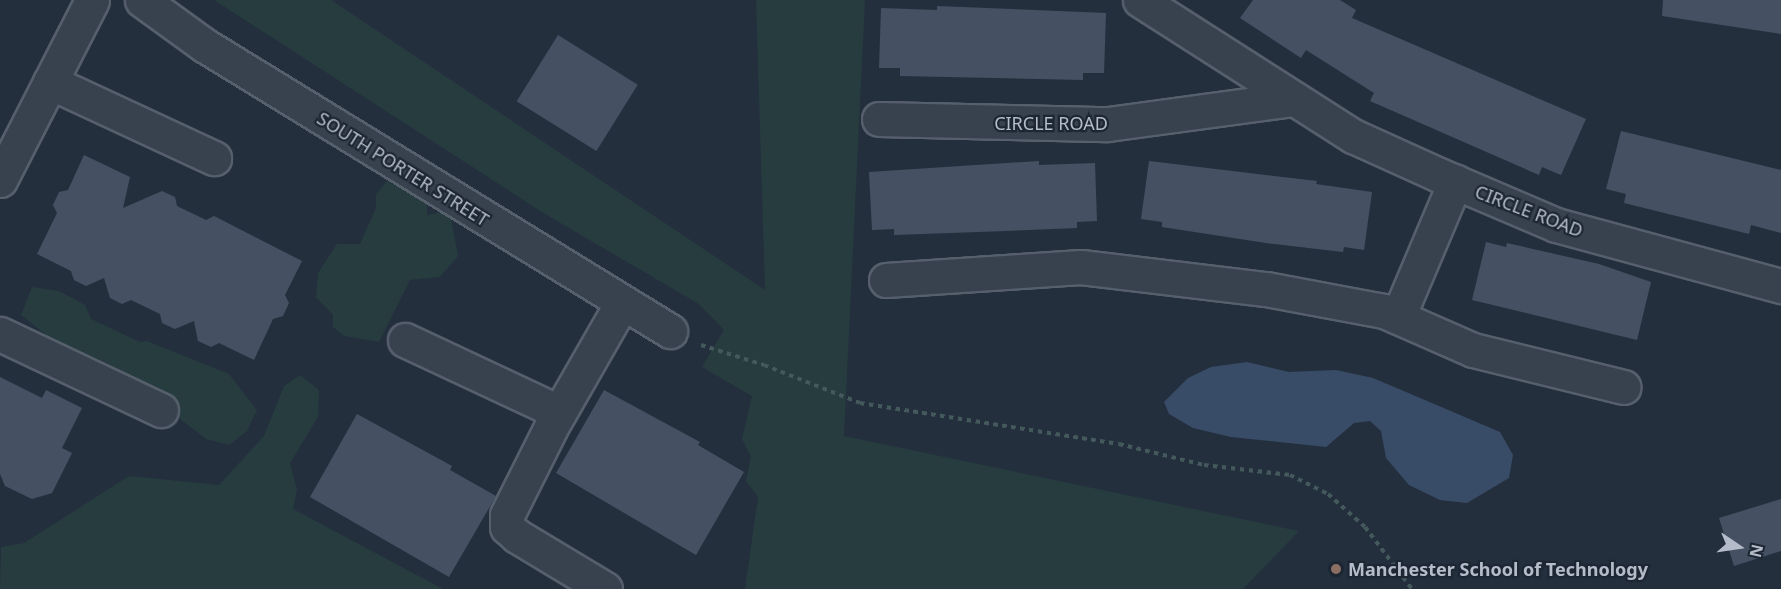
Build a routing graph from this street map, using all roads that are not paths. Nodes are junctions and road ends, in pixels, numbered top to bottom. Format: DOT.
graph roads {
  1 [pos="92,0"];
  2 [pos="142,0"];
  3 [pos="1140,0"];
  4 [pos="50,82"];
  5 [pos="1293,99"];
  6 [pos="879,119"];
  7 [pos="214,158"];
  8 [pos="0,180"];
  9 [pos="1455,182"];
  10 [pos="886,280"];
  11 [pos="1781,286"];
  12 [pos="622,303"];
  13 [pos="1398,317"];
  14 [pos="670,331"];
  15 [pos="0,334"];
  16 [pos="405,340"];
  17 [pos="1624,387"];
  18 [pos="161,410"];
  19 [pos="559,412"];
  20 [pos="606,589"];
  1 -- 4 [label="street"];
  2 -- 12 [label="street, SOUTH PORTER STREET"];
  3 -- 5 [label="street, CIRCLE ROAD"];
  4 -- 7 [label="street"];
  4 -- 8 [label="street"];
  5 -- 6 [label="street, CIRCLE ROAD"];
  5 -- 9 [label="street, CIRCLE ROAD"];
  9 -- 11 [label="street, CIRCLE ROAD"];
  9 -- 13 [label="street"];
  10 -- 13 [label="street"];
  12 -- 14 [label="street, SOUTH PORTER STREET"];
  12 -- 19 [label="street"];
  13 -- 17 [label="street"];
  15 -- 18 [label="street"];
  16 -- 19 [label="street"];
  19 -- 20 [label="street"];
}
